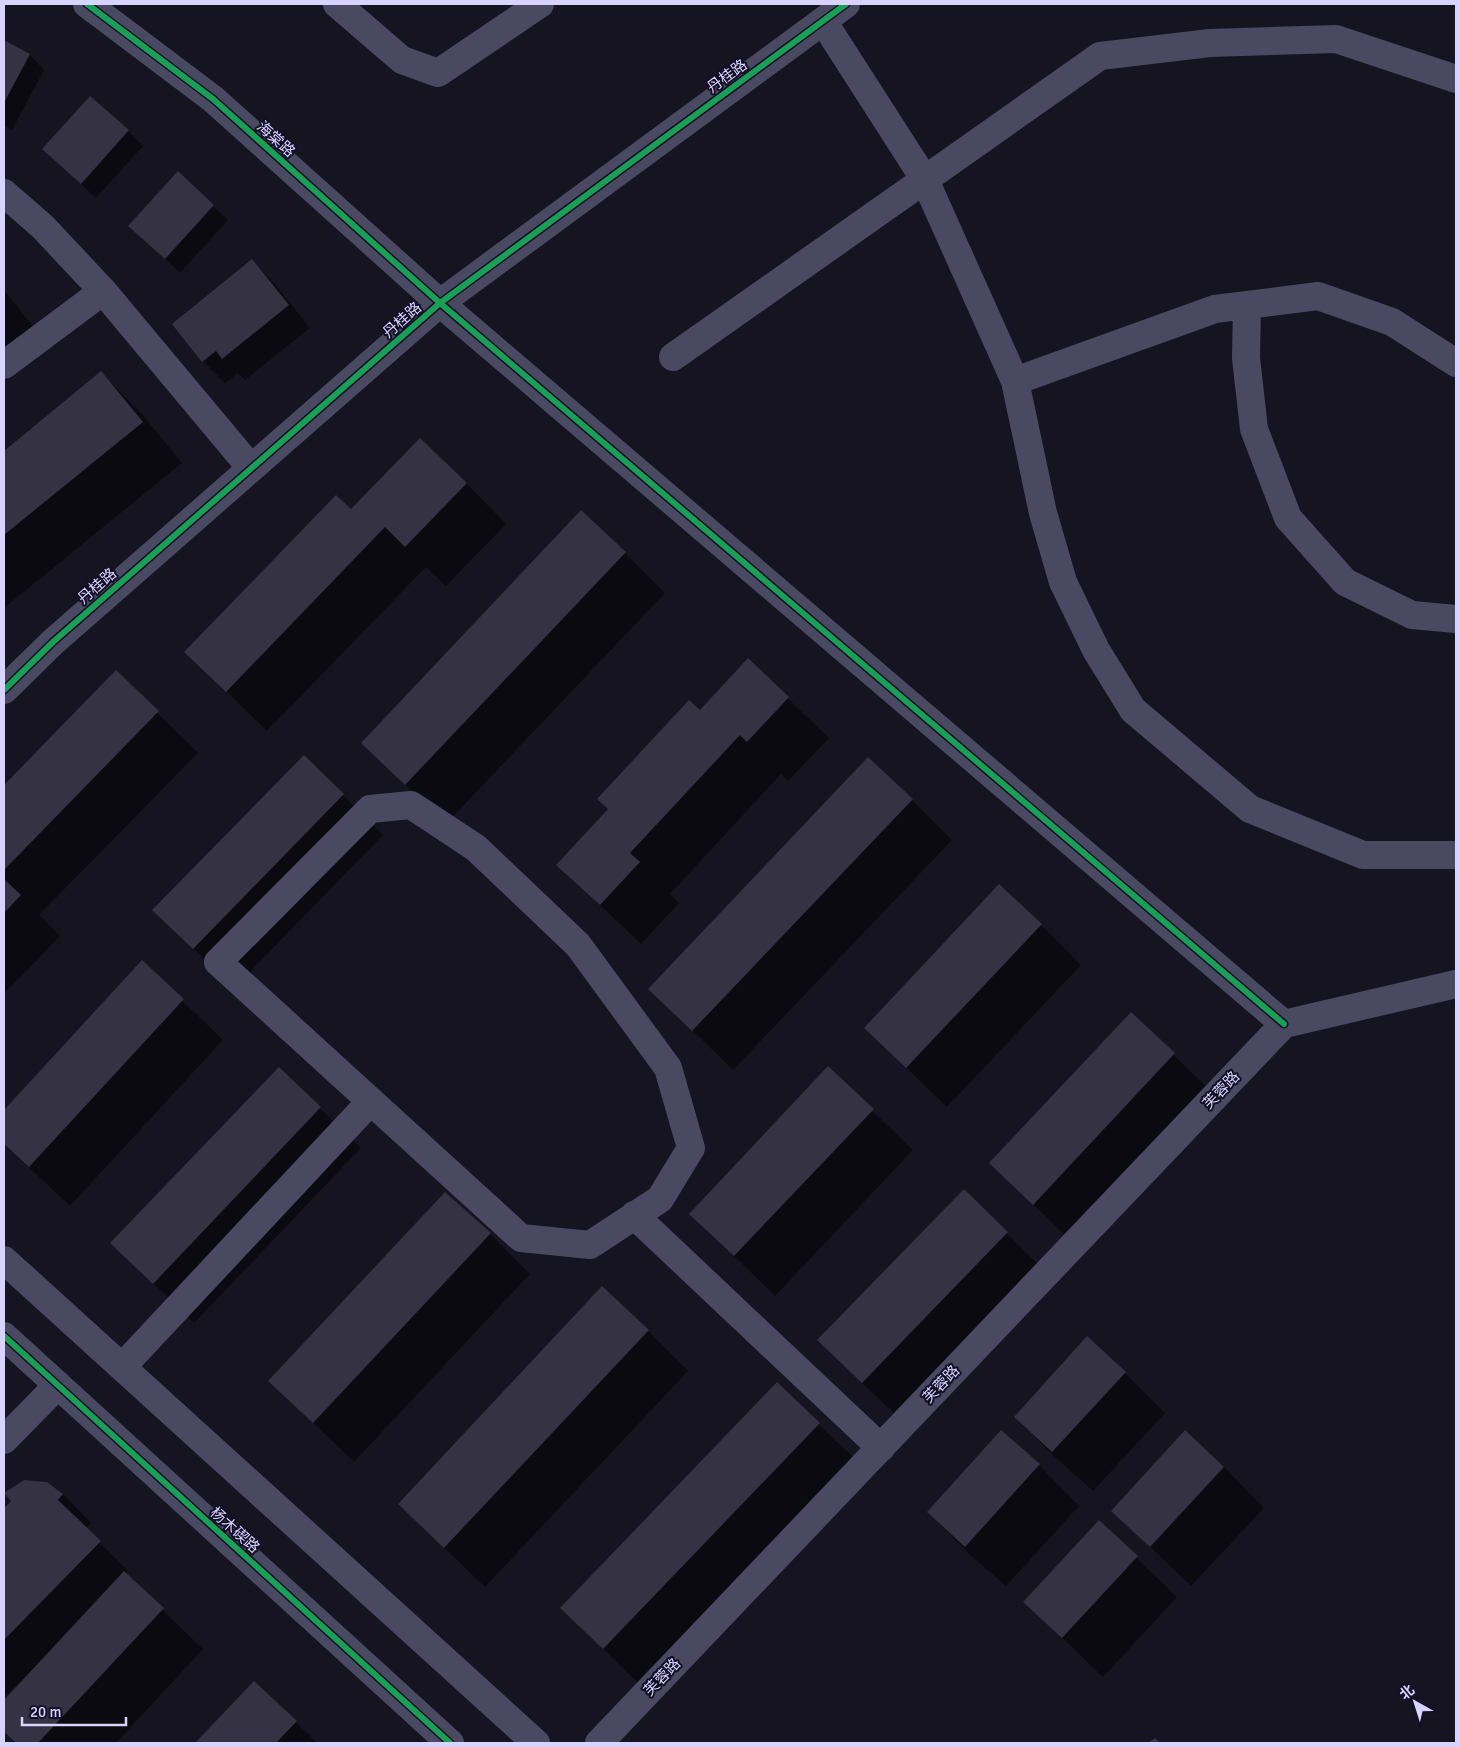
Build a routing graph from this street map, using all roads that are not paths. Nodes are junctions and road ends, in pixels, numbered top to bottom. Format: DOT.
graph roads {
  1 [pos="87,4"];
  2 [pos="337,4"];
  3 [pos="540,4"];
  4 [pos="846,4"];
  5 [pos="823,21"];
  6 [pos="1456,79"];
  7 [pos="925,180"];
  8 [pos="4,193"];
  9 [pos="103,291"];
  10 [pos="440,304"];
  11 [pos="1247,305"];
  12 [pos="672,357"];
  13 [pos="1456,363"];
  14 [pos="4,366"];
  15 [pos="1015,381"];
  16 [pos="251,468"];
  17 [pos="1456,619"];
  18 [pos="4,690"];
  19 [pos="1456,855"];
  20 [pos="1456,984"];
  21 [pos="1284,1024"];
  22 [pos="371,1101"];
  23 [pos="634,1215"];
  24 [pos="4,1260"];
  25 [pos="4,1336"];
  26 [pos="122,1367"];
  27 [pos="58,1385"];
  28 [pos="4,1440"];
  29 [pos="881,1448"];
  30 [pos="450,1743"];
  31 [pos="536,1743"];
  32 [pos="599,1743"];
  1 -- 10 [label="street, 海棠路"];
  2 -- 3 [label="street"];
  4 -- 5 [label="street, 丹桂路"];
  5 -- 7 [label="street"];
  5 -- 10 [label="street, 丹桂路"];
  6 -- 7 [label="street"];
  7 -- 12 [label="street"];
  7 -- 15 [label="street"];
  8 -- 9 [label="street"];
  9 -- 14 [label="street"];
  9 -- 16 [label="street"];
  10 -- 16 [label="street, 丹桂路"];
  10 -- 21 [label="street, 海棠路"];
  11 -- 13 [label="street"];
  11 -- 15 [label="street"];
  11 -- 17 [label="street"];
  15 -- 19 [label="street"];
  16 -- 18 [label="street, 丹桂路"];
  20 -- 21 [label="street"];
  21 -- 29 [label="street, 芙蓉路"];
  22 -- 23 [label="street"];
  22 -- 23 [label="street"];
  22 -- 26 [label="street"];
  23 -- 29 [label="street"];
  24 -- 26 [label="street"];
  25 -- 27 [label="street, 杨木碶路"];
  26 -- 31 [label="street"];
  27 -- 28 [label="street"];
  27 -- 30 [label="street, 杨木碶路"];
  29 -- 32 [label="street, 芙蓉路"];
}
